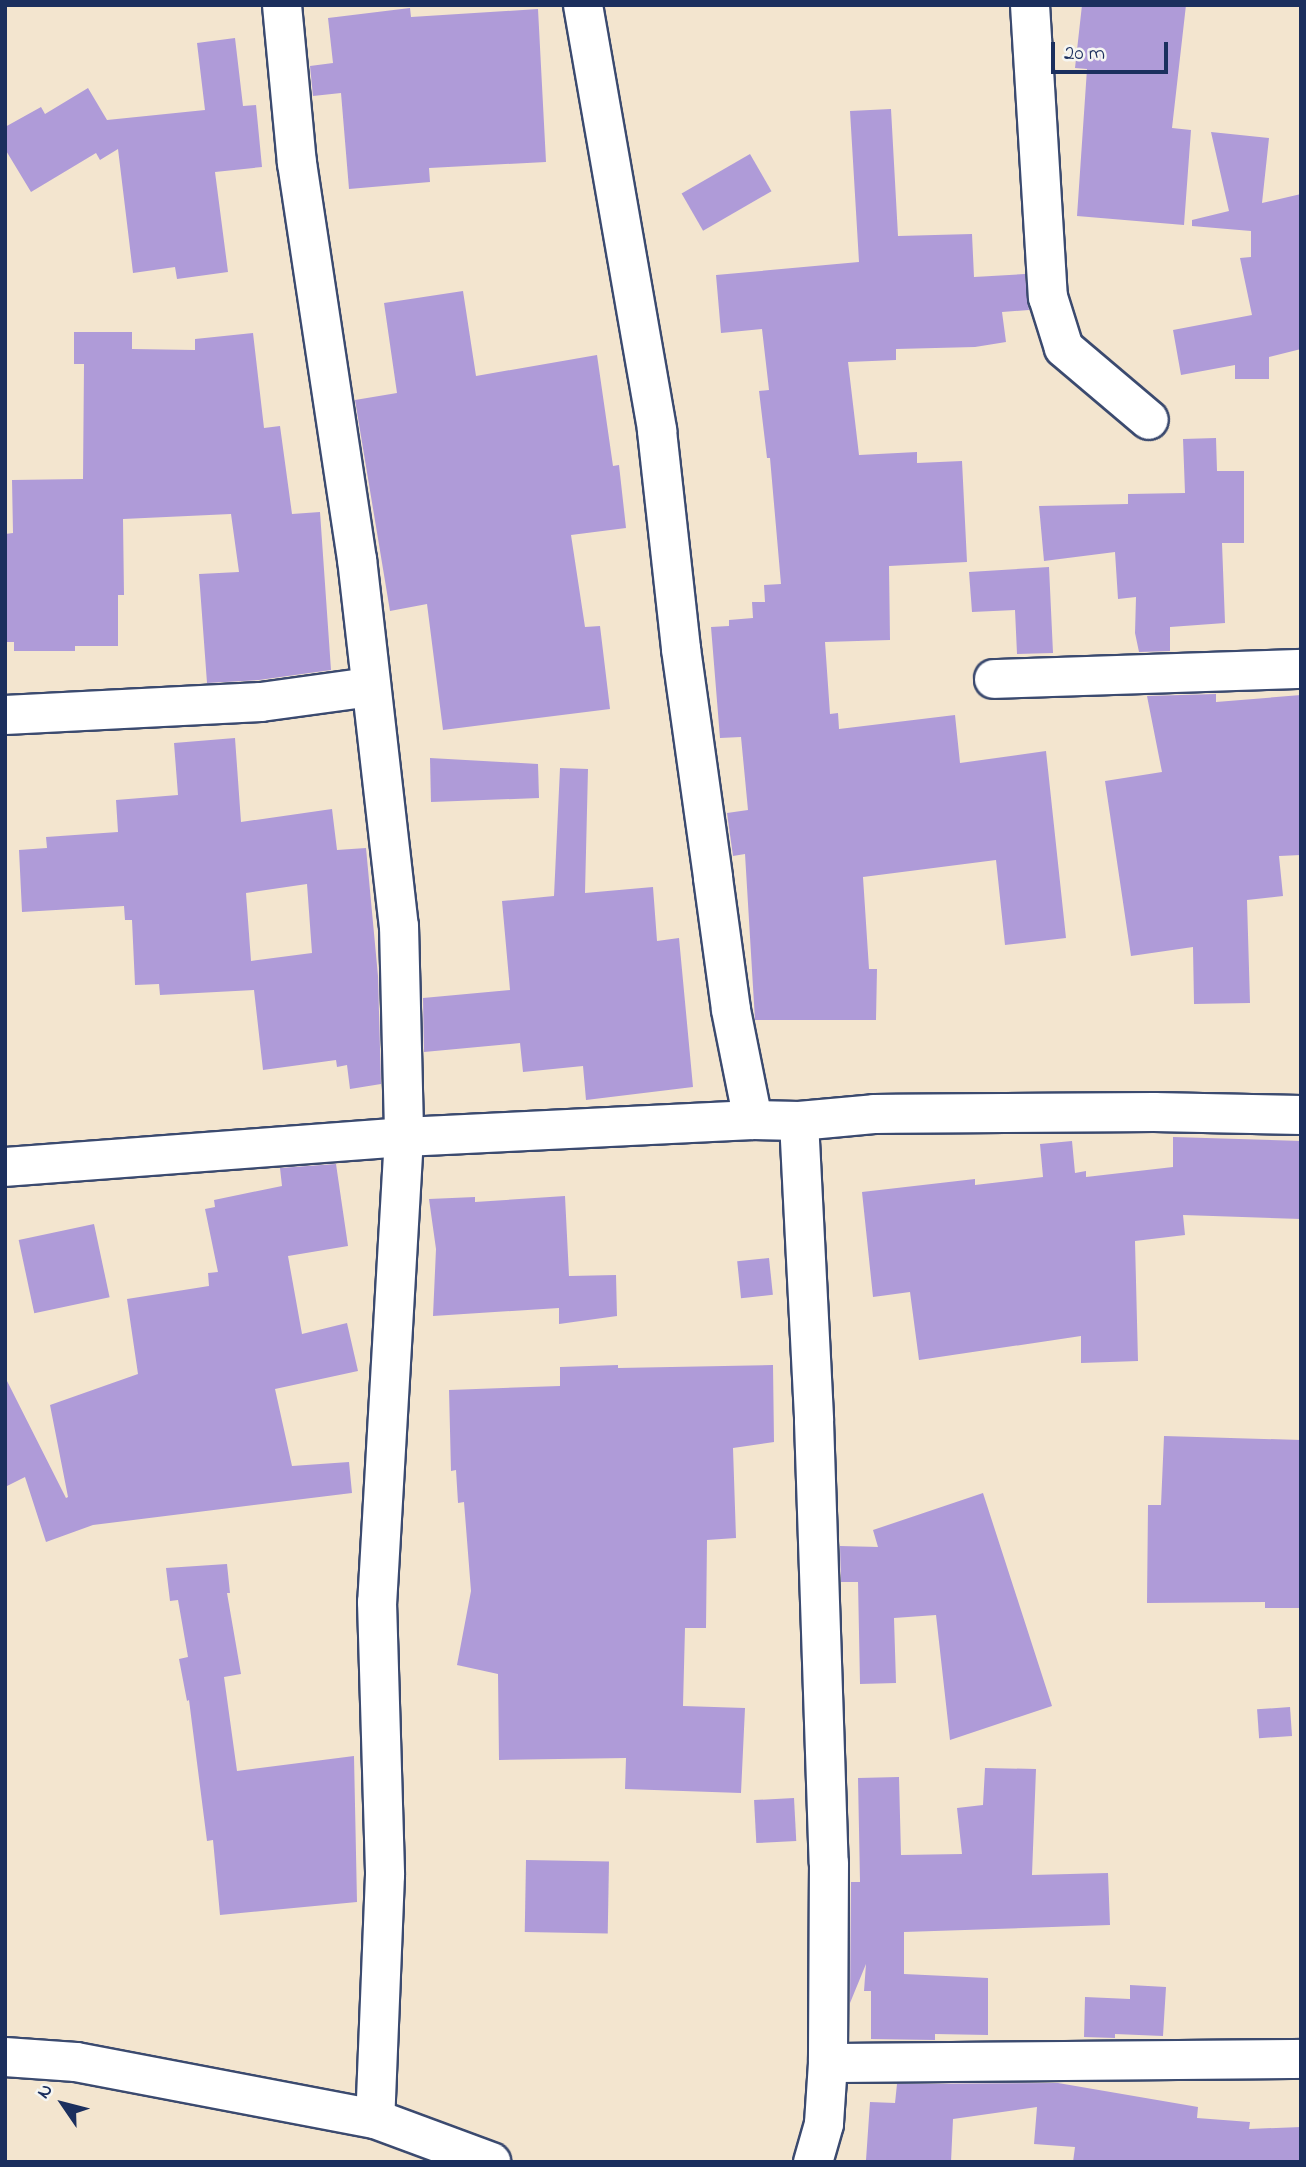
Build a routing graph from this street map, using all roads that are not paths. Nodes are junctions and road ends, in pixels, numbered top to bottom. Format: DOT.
graph roads {
  1 [pos="282,5"];
  2 [pos="583,5"];
  3 [pos="1030,5"];
  4 [pos="1149,420"];
  5 [pos="1301,669"];
  6 [pos="994,679"];
  7 [pos="371,687"];
  8 [pos="5,715"];
  9 [pos="1301,1115"];
  10 [pos="752,1120"];
  11 [pos="799,1122"];
  12 [pos="404,1137"];
  13 [pos="5,1167"];
  14 [pos="5,2057"];
  15 [pos="1301,2059"];
  16 [pos="828,2063"];
  17 [pos="375,2119"];
  18 [pos="491,2162"];
  19 [pos="813,2162"];
  1 -- 7 [label="street"];
  2 -- 10 [label="street"];
  3 -- 4 [label="street"];
  5 -- 6 [label="street"];
  7 -- 8 [label="street"];
  7 -- 12 [label="street"];
  9 -- 11 [label="street"];
  10 -- 11 [label="street"];
  10 -- 12 [label="street"];
  11 -- 16 [label="street"];
  12 -- 13 [label="street"];
  12 -- 17 [label="street"];
  14 -- 17 [label="street"];
  15 -- 16 [label="street"];
  16 -- 19 [label="street"];
  17 -- 18 [label="street"];
}
